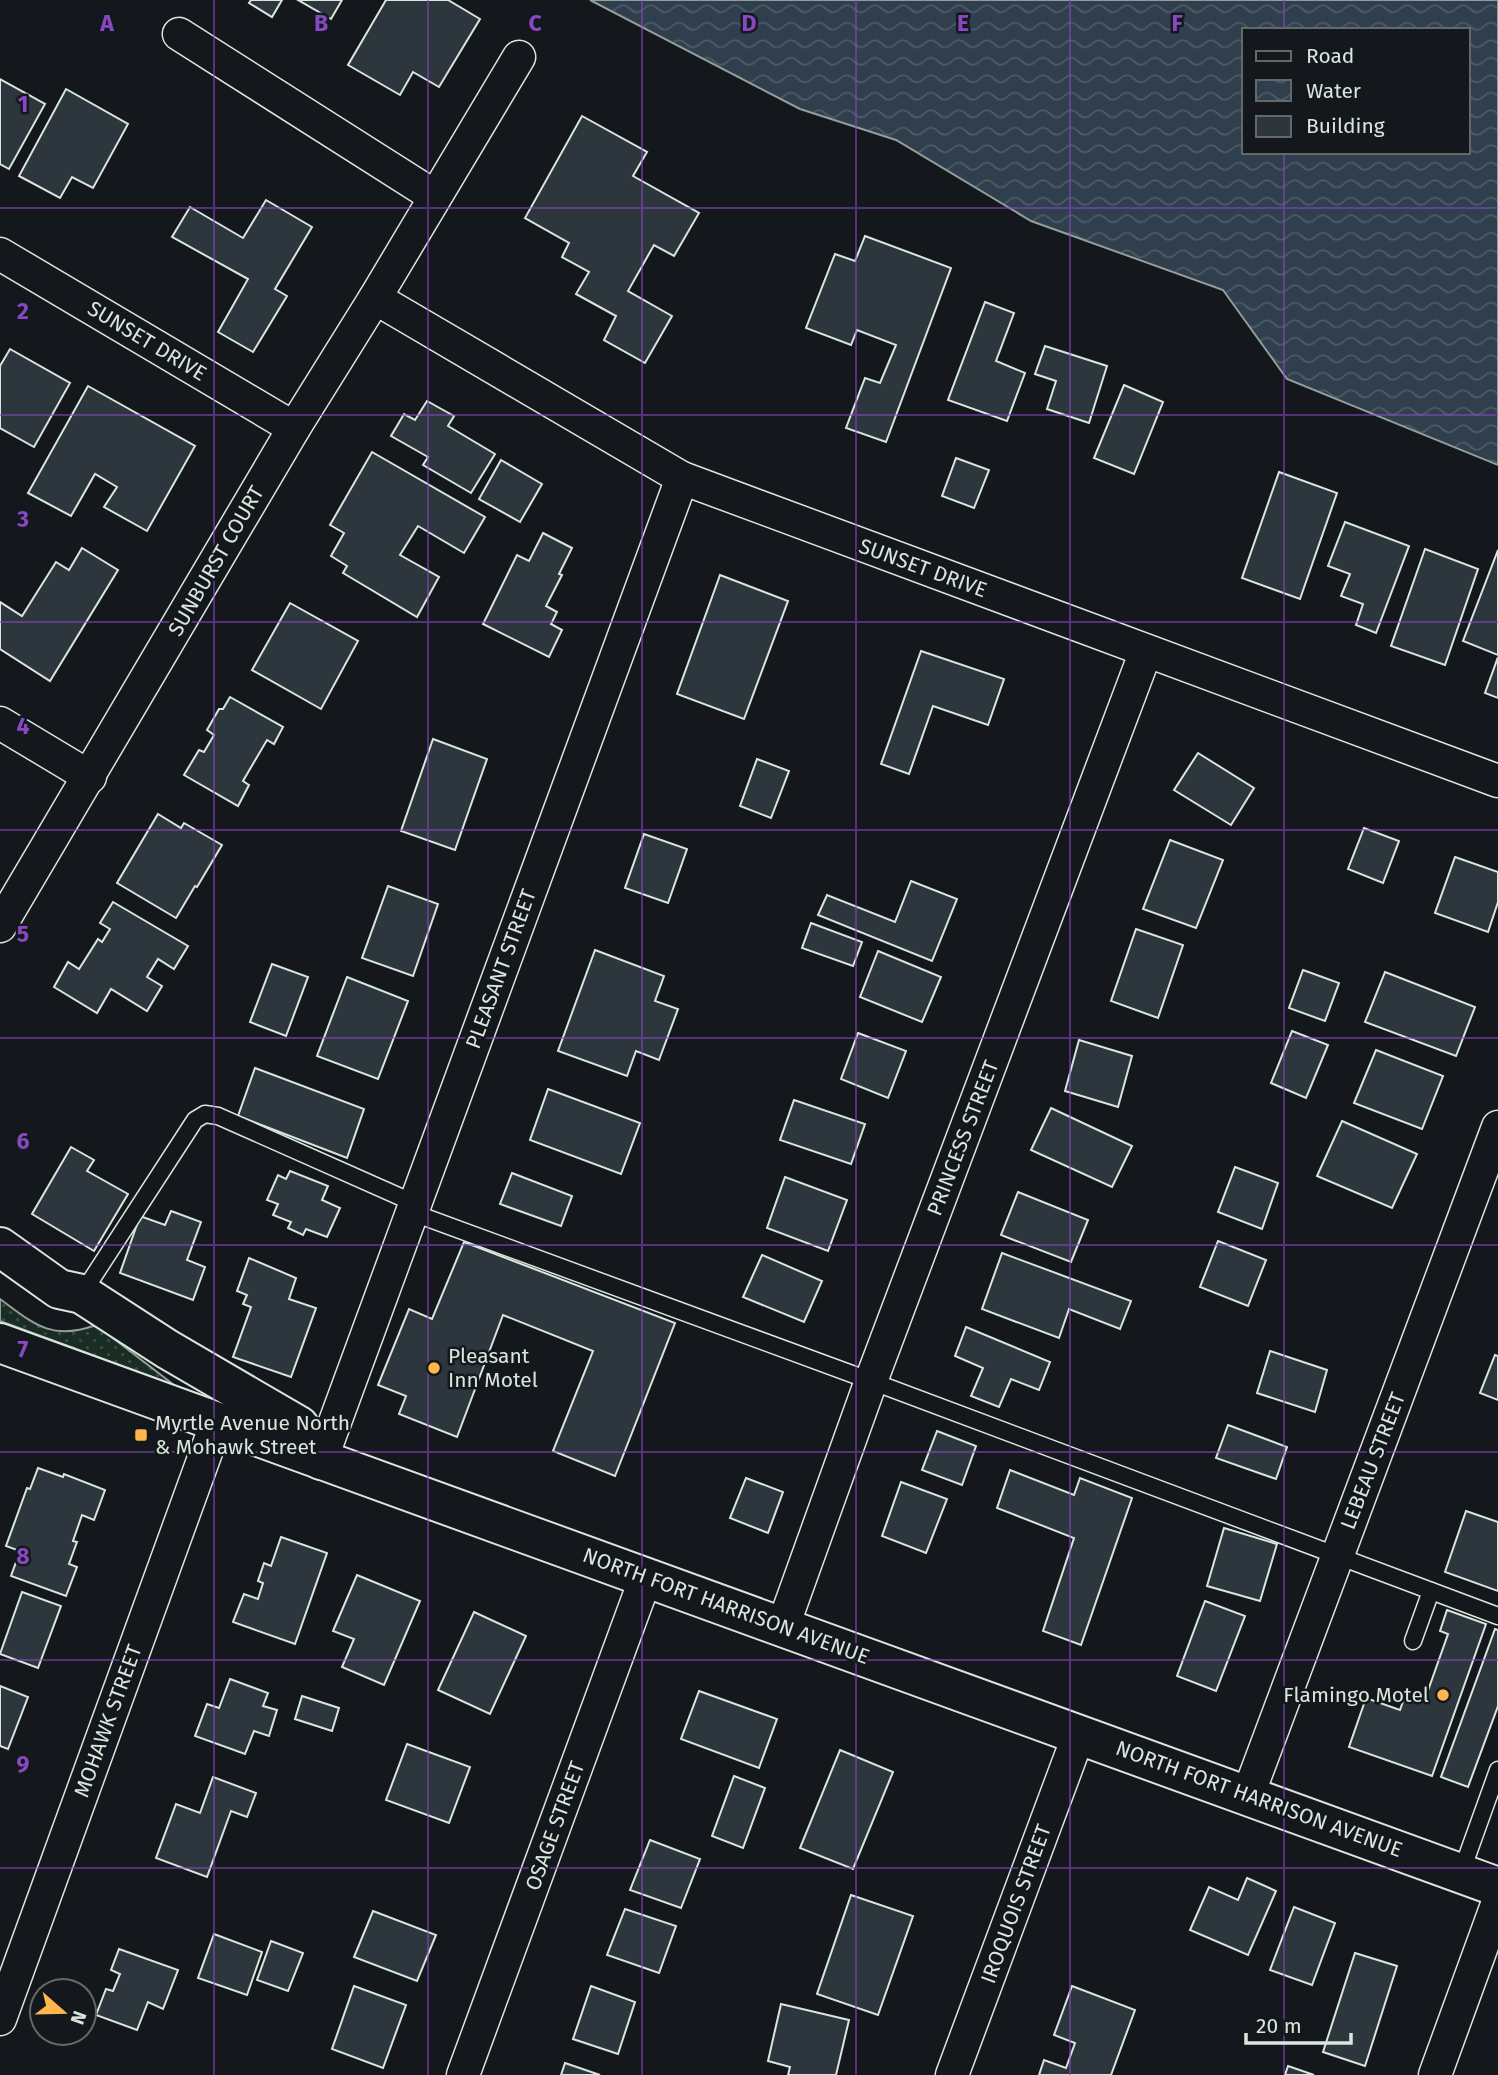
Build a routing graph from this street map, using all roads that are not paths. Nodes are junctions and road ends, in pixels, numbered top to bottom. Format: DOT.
graph roads {
  1 [pos="180,33"];
  2 [pos="519,57"];
  3 [pos="434,196"];
  4 [pos="0,254"];
  5 [pos="374,299"];
  6 [pos="294,428"];
  7 [pos="682,478"];
  8 [pos="1146,651"];
  9 [pos="0,723"];
  10 [pos="90,777"];
  11 [pos="1498,781"];
  12 [pos="0,926"];
  13 [pos="1498,1127"];
  14 [pos="413,1208"];
  15 [pos="0,1247"];
  16 [pos="82,1294"];
  17 [pos="0,1343"];
  18 [pos="872,1381"];
  19 [pos="217,1423"];
  20 [pos="321,1461"];
  21 [pos="1338,1556"];
  22 [pos="646,1577"];
  23 [pos="1431,1591"];
  24 [pos="1498,1616"];
  25 [pos="783,1626"];
  26 [pos="1413,1641"];
  27 [pos="1079,1734"];
  28 [pos="1498,1770"];
  29 [pos="1248,1795"];
  30 [pos="1460,1873"];
  31 [pos="1498,1887"];
  32 [pos="1498,1902"];
  33 [pos="0,2019"];
  34 [pos="463,2075"];
  35 [pos="952,2075"];
  36 [pos="1435,2075"];
  1 -- 3 [label="street"];
  2 -- 3 [label="street, SUNBURST COURT"];
  3 -- 5 [label="street, SUNBURST COURT"];
  4 -- 6 [label="street, SUNSET DRIVE"];
  5 -- 6 [label="street, SUNBURST COURT"];
  5 -- 7 [label="street, SUNSET DRIVE"];
  6 -- 10 [label="street, SUNBURST COURT"];
  7 -- 8 [label="street, SUNSET DRIVE"];
  7 -- 14 [label="street, PLEASANT STREET"];
  8 -- 11 [label="street, SUNSET DRIVE"];
  8 -- 18 [label="street, PRINCESS STREET"];
  9 -- 10 [label="street"];
  10 -- 12 [label="street, SUNBURST COURT"];
  13 -- 21 [label="street, LEBEAU STREET"];
  14 -- 16 [label="lane"];
  14 -- 18 [label="lane"];
  14 -- 20 [label="street, PLEASANT STREET"];
  15 -- 16 [label="main road"];
  16 -- 20 [label="main road"];
  17 -- 19 [label="main road, NORTH FORT HARRISON AVENUE"];
  18 -- 21 [label="lane"];
  18 -- 25 [label="street, PRINCESS STREET"];
  19 -- 20 [label="main road, NORTH FORT HARRISON AVENUE"];
  19 -- 33 [label="street, MOHAWK STREET"];
  20 -- 22 [label="main road, NORTH FORT HARRISON AVENUE"];
  21 -- 23 [label="lane"];
  21 -- 29 [label="street, LEBEAU STREET"];
  22 -- 25 [label="main road, NORTH FORT HARRISON AVENUE"];
  22 -- 34 [label="street, OSAGE STREET"];
  23 -- 24 [label="lane"];
  23 -- 26 [label="lane"];
  25 -- 27 [label="main road, NORTH FORT HARRISON AVENUE"];
  27 -- 29 [label="main road, NORTH FORT HARRISON AVENUE"];
  27 -- 35 [label="street, IROQUOIS STREET"];
  28 -- 30 [label="lane"];
  29 -- 30 [label="main road, NORTH FORT HARRISON AVENUE"];
  30 -- 31 [label="main road, NORTH FORT HARRISON AVENUE"];
  32 -- 36 [label="street"];
}
